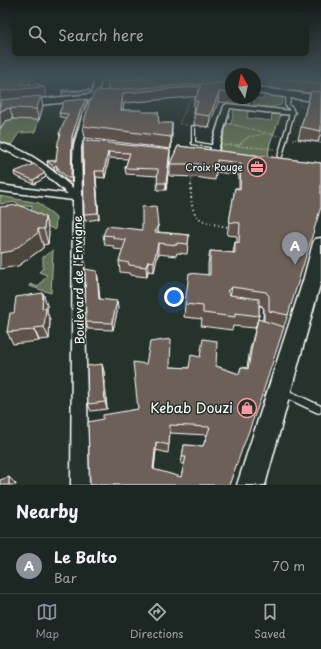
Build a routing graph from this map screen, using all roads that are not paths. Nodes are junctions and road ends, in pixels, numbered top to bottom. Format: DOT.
graph roads {
  1 [pos="56,101"];
  2 [pos="92,101"];
  3 [pos="288,101"];
  4 [pos="0,106"];
  5 [pos="292,113"];
  6 [pos="193,127"];
  7 [pos="0,146"];
  8 [pos="215,146"];
  9 [pos="212,158"];
  10 [pos="279,166"];
  11 [pos="0,188"];
  12 [pos="78,198"];
  13 [pos="321,243"];
  14 [pos="316,281"];
  15 [pos="244,307"];
  16 [pos="266,328"];
  17 [pos="279,390"];
  18 [pos="319,409"];
  19 [pos="80,485"];
  20 [pos="251,485"];
  1 -- 4 [label="street"];
  2 -- 12 [label="street, Boulevard de l'Envigne"];
  3 -- 5 [label="lane"];
  5 -- 8 [label="street"];
  5 -- 10 [label="lane"];
  6 -- 8 [label="lane"];
  7 -- 12 [label="street"];
  8 -- 9 [label="street"];
  11 -- 12 [label="street"];
  12 -- 19 [label="street, Boulevard de l'Envigne"];
  13 -- 14 [label="street"];
  14 -- 17 [label="street"];
  15 -- 16 [label="lane"];
  17 -- 18 [label="lane"];
  17 -- 20 [label="street"];
}
